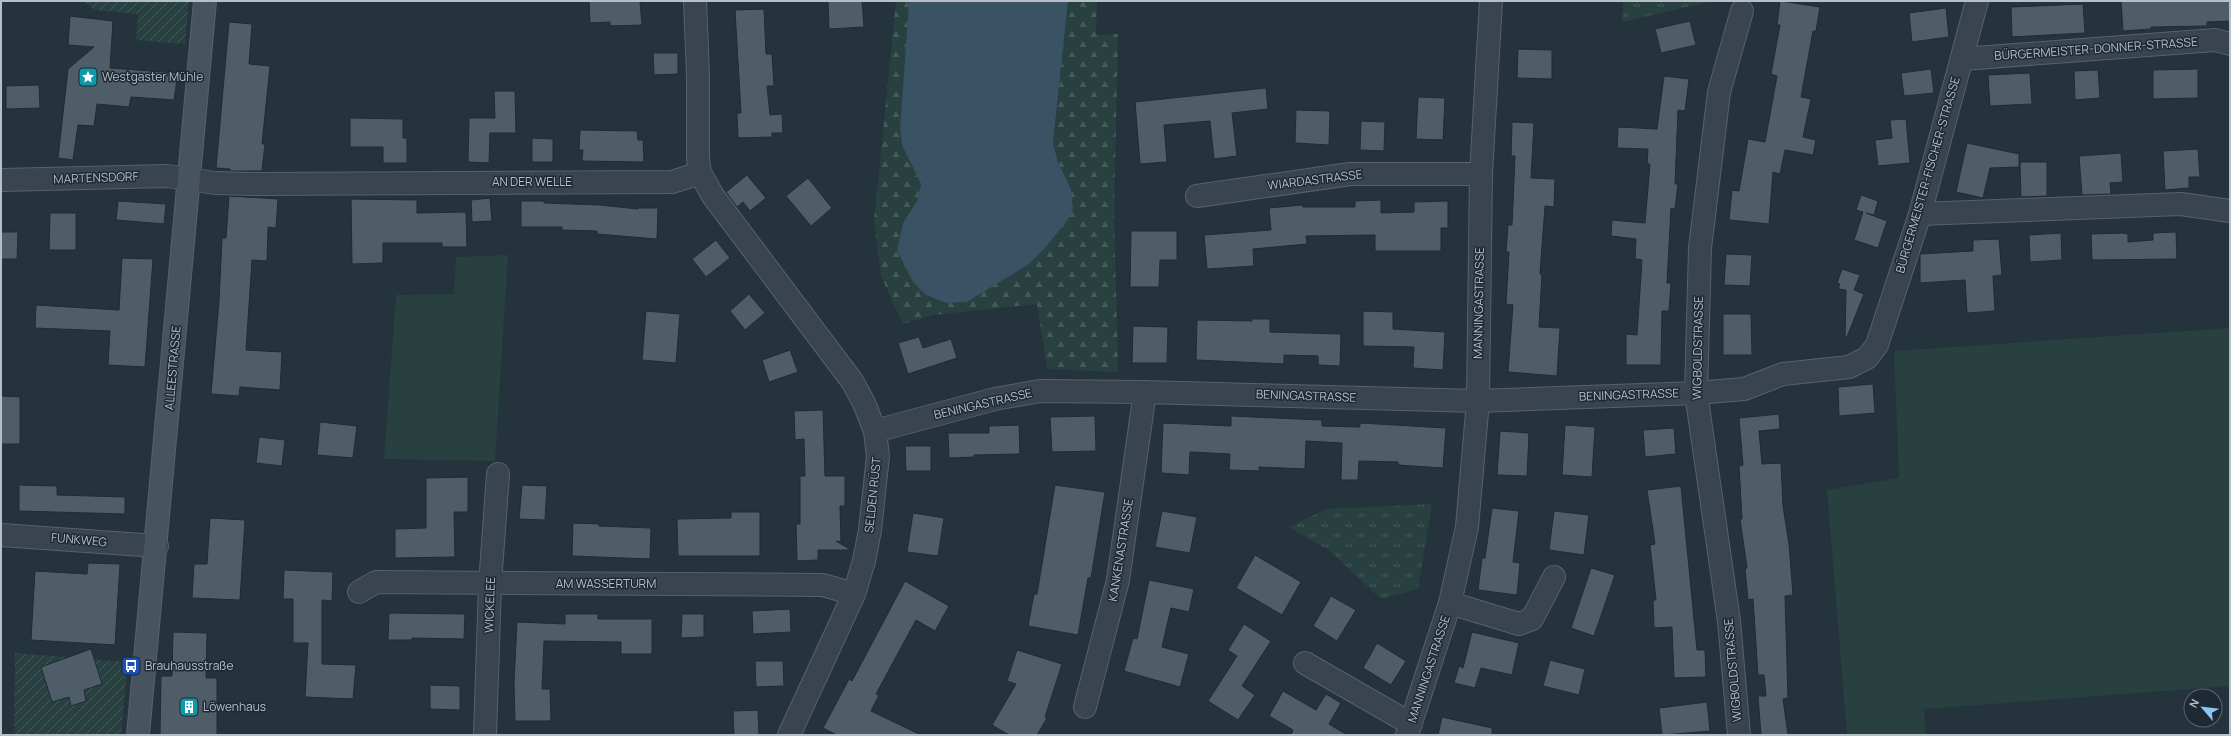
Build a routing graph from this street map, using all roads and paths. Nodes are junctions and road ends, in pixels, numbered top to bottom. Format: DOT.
graph roads {
  1 [pos="206,1"];
  2 [pos="695,1"];
  3 [pos="1491,1"];
  4 [pos="1977,1"];
  5 [pos="1742,11"];
  6 [pos="2230,44"];
  7 [pos="1962,59"];
  8 [pos="700,173"];
  9 [pos="1481,174"];
  10 [pos="190,179"];
  11 [pos="1,180"];
  12 [pos="1196,196"];
  13 [pos="2230,211"];
  14 [pos="1920,214"];
  15 [pos="1741,389"];
  16 [pos="1144,392"];
  17 [pos="1696,393"];
  18 [pos="1478,401"];
  19 [pos="875,431"];
  20 [pos="498,474"];
  21 [pos="1,535"];
  22 [pos="157,546"];
  23 [pos="1554,577"];
  24 [pos="490,584"];
  25 [pos="359,592"];
  26 [pos="854,594"];
  27 [pos="1450,604"];
  28 [pos="1306,663"];
  29 [pos="1085,707"];
  30 [pos="1409,730"];
  31 [pos="138,735"];
  32 [pos="485,735"];
  33 [pos="789,735"];
  34 [pos="1739,735"];
  1 -- 10 [label="main road, ALLEESTRASSE"];
  2 -- 8 [label="street"];
  3 -- 9 [label="street, MANNINGASTRASSE"];
  4 -- 7 [label="street, BÜRGERMEISTER-FISCHER-STRASSE"];
  5 -- 17 [label="street, WIGBOLDSTRASSE"];
  6 -- 7 [label="street, BÜRGERMEISTER-DONNER-STRASSE"];
  7 -- 14 [label="street, BÜRGERMEISTER-FISCHER-STRASSE"];
  8 -- 10 [label="street, AN DER WELLE"];
  8 -- 19 [label="street, SELDEN RÜST"];
  9 -- 12 [label="street, WIARDASTRASSE"];
  9 -- 18 [label="street, MANNINGASTRASSE"];
  10 -- 11 [label="street, MARTENSDORF"];
  10 -- 22 [label="main road, ALLEESTRASSE"];
  13 -- 14 [label="street"];
  14 -- 15 [label="street, BÜRGERMEISTER-FISCHER-STRASSE"];
  15 -- 17 [label="street, BENINGASTRASSE"];
  16 -- 18 [label="street, BENINGASTRASSE"];
  16 -- 19 [label="street, BENINGASTRASSE"];
  16 -- 29 [label="street, KANKENASTRASSE"];
  17 -- 18 [label="street, BENINGASTRASSE"];
  17 -- 34 [label="street, WIGBOLDSTRASSE"];
  18 -- 27 [label="street, MANNINGASTRASSE"];
  19 -- 26 [label="street, SELDEN RÜST"];
  20 -- 24 [label="street, WICKELEE"];
  21 -- 22 [label="street, FUNKWEG"];
  22 -- 31 [label="main road, ALLEESTRASSE"];
  23 -- 27 [label="street, MANNINGASTRASSE"];
  24 -- 25 [label="street, AM WASSERTURM"];
  24 -- 26 [label="street, AM WASSERTURM"];
  24 -- 32 [label="street, WICKELEE"];
  26 -- 33 [label="street, SELDEN RÜST"];
  27 -- 30 [label="street, MANNINGASTRASSE"];
  28 -- 30 [label="street"];
}
